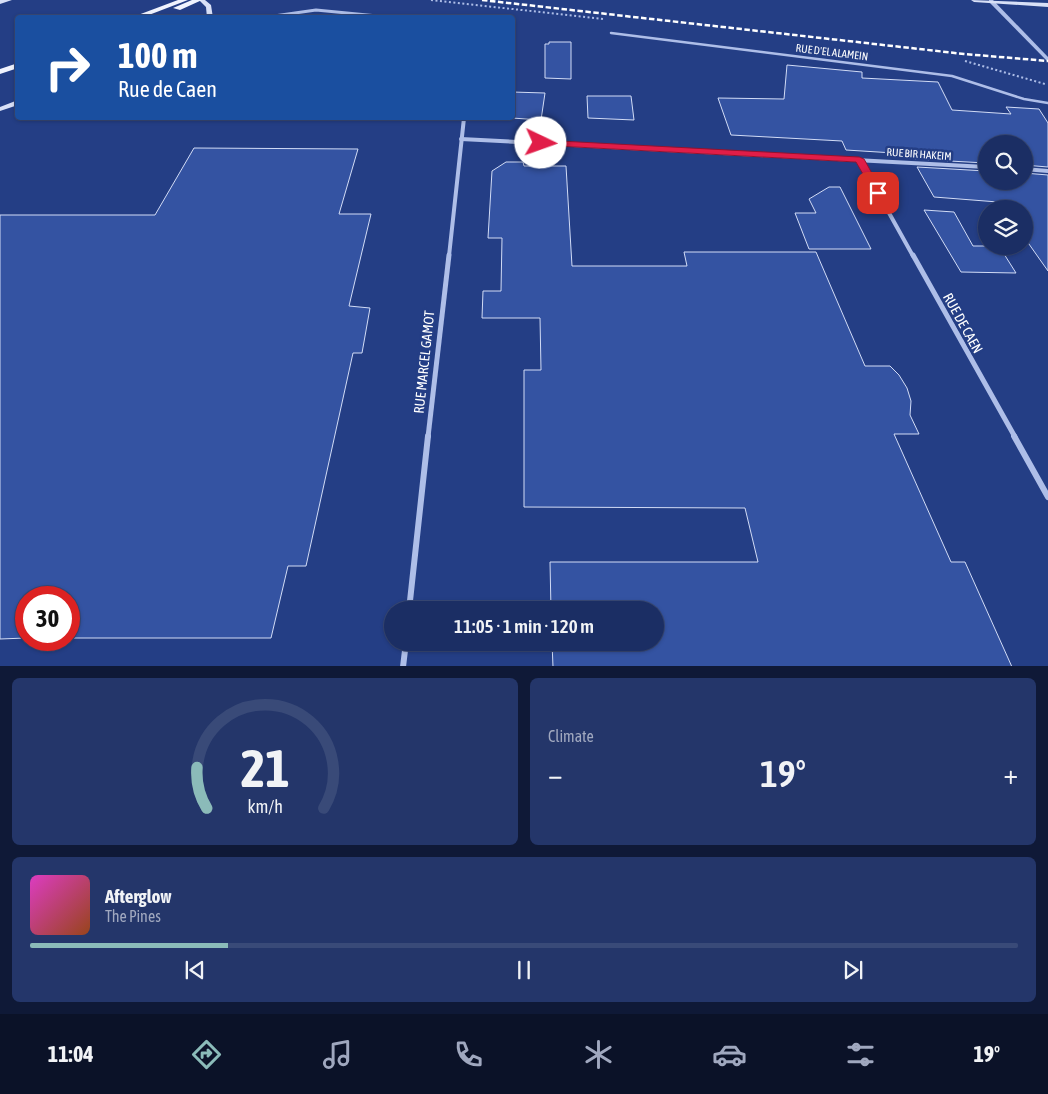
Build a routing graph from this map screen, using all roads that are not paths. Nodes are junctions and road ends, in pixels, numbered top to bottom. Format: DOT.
graph roads {
  1 [pos="9,0"];
  2 [pos="185,0"];
  3 [pos="200,0"];
  4 [pos="974,0"];
  5 [pos="991,1"];
  6 [pos="0,2"];
  7 [pos="1048,4"];
  8 [pos="158,12"];
  9 [pos="146,15"];
  10 [pos="154,15"];
  11 [pos="210,15"];
  12 [pos="281,15"];
  13 [pos="367,15"];
  14 [pos="611,33"];
  15 [pos="15,59"];
  16 [pos="1048,60"];
  17 [pos="0,65"];
  18 [pos="15,66"];
  19 [pos="0,72"];
  20 [pos="15,103"];
  21 [pos="1048,103"];
  22 [pos="0,109"];
  23 [pos="464,120"];
  24 [pos="461,138"];
  25 [pos="859,159"];
  26 [pos="978,166"];
  27 [pos="1033,170"];
  28 [pos="1048,171"];
  29 [pos="1048,497"];
  30 [pos="410,601"];
  31 [pos="405,651"];
  32 [pos="403,666"];
  1 -- 6 [label="main road"];
  2 -- 8 [label="main road"];
  3 -- 8 [label="main road"];
  3 -- 11 [label="main road"];
  4 -- 5 [label="main road"];
  5 -- 7 [label="main road"];
  5 -- 16 [label="street"];
  8 -- 9 [label="main road"];
  8 -- 10 [label="main road"];
  12 -- 13 [label="street"];
  14 -- 21 [label="lane, RUE D'EL ALAMEIN"];
  15 -- 17 [label="main road"];
  18 -- 19 [label="main road"];
  20 -- 22 [label="main road"];
  23 -- 24 [label="street, RUE MARCEL GAMOT"];
  24 -- 25 [label="street, RUE BIR HAKEIM"];
  24 -- 30 [label="street, RUE MARCEL GAMOT"];
  25 -- 26 [label="street, RUE BIR HAKEIM"];
  25 -- 29 [label="street, RUE DE CAEN"];
  27 -- 28 [label="street"];
  31 -- 32 [label="street"];
}
